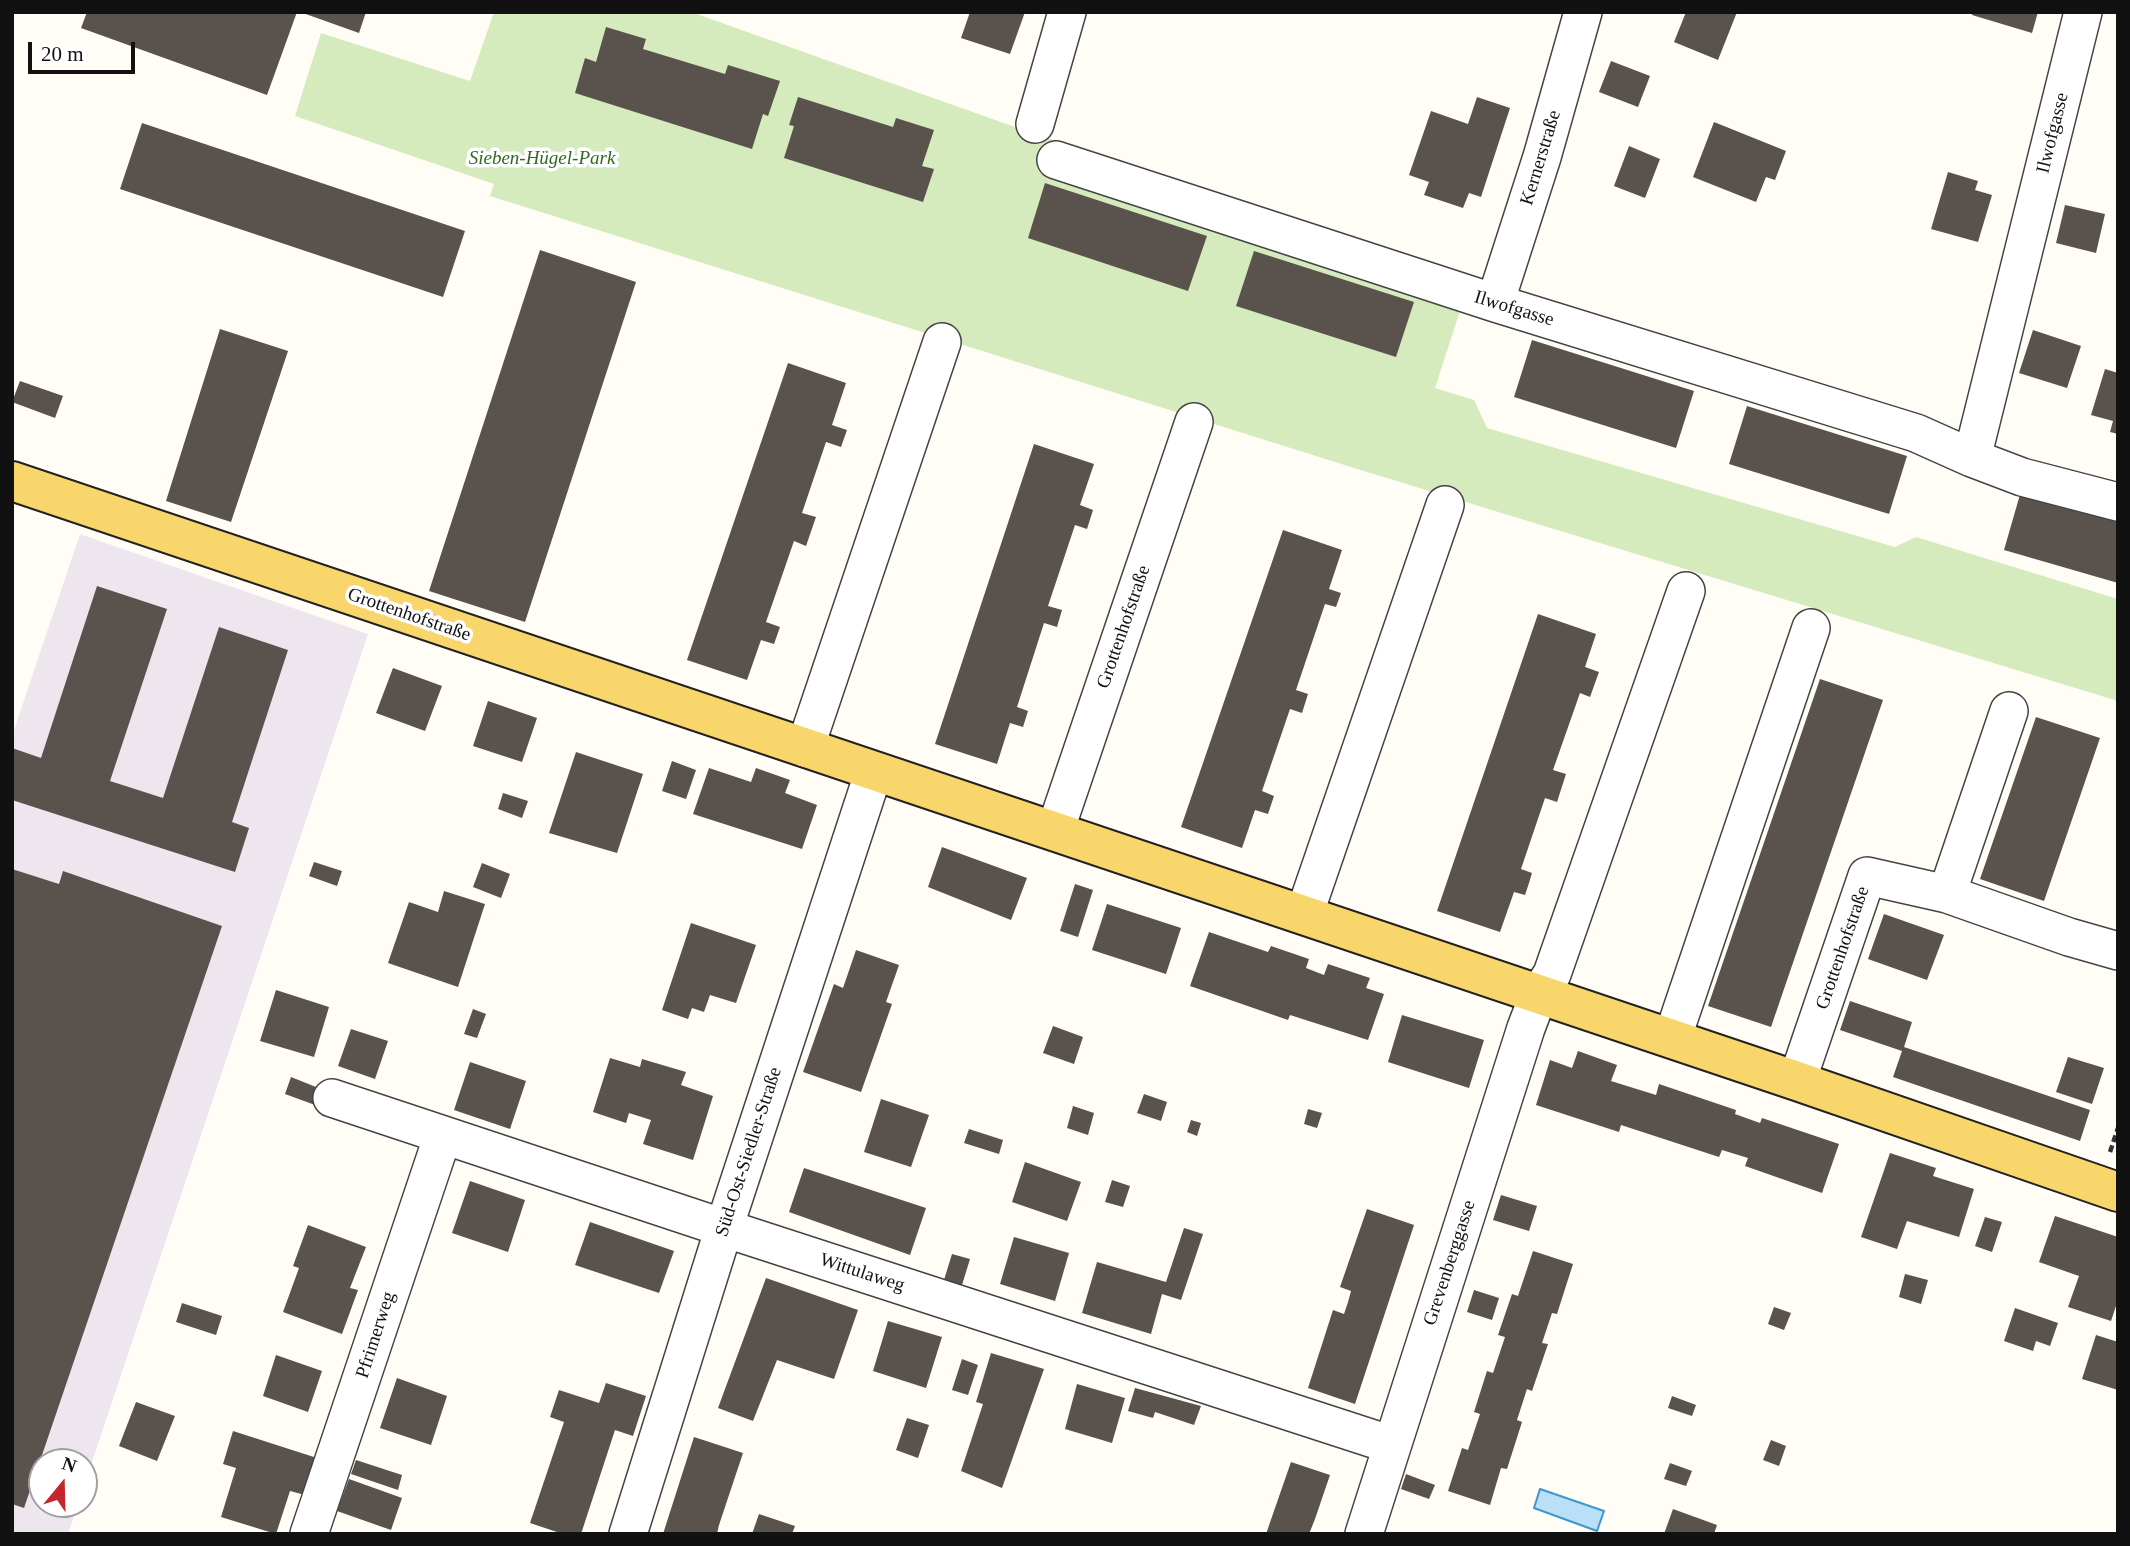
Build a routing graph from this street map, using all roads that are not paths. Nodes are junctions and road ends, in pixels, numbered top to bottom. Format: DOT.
graph roads {
  1 [pos="1068,12"];
  2 [pos="1583,12"];
  3 [pos="2083,12"];
  4 [pos="1035,124"];
  5 [pos="1056,160"];
  6 [pos="1495,303"];
  7 [pos="942,342"];
  8 [pos="1194,422"];
  9 [pos="1972,458"];
  10 [pos="12,481"];
  11 [pos="2118,502"];
  12 [pos="1445,505"];
  13 [pos="1686,591"];
  14 [pos="1811,628"];
  15 [pos="2009,711"];
  16 [pos="805,748"];
  17 [pos="874,771"];
  18 [pos="1055,831"];
  19 [pos="1947,894"];
  20 [pos="1304,915"];
  21 [pos="2118,951"];
  22 [pos="1539,994"];
  23 [pos="1672,1039"];
  24 [pos="1797,1081"];
  25 [pos="332,1098"];
  26 [pos="443,1135"];
  27 [pos="2118,1192"];
  28 [pos="724,1228"];
  29 [pos="1392,1445"];
  30 [pos="309,1534"];
  31 [pos="628,1534"];
  32 [pos="1364,1534"];
  1 -- 4 [label="street"];
  2 -- 6 [label="street, Kernerstraße"];
  3 -- 9 [label="street, Ilwofgasse"];
  5 -- 6 [label="street, Ilwofgasse"];
  6 -- 9 [label="street, Ilwofgasse"];
  7 -- 16 [label="street"];
  8 -- 18 [label="street, Grottenhofstraße"];
  9 -- 11 [label="street, Ilwofgasse"];
  10 -- 16 [label="main road, Grottenhofstraße"];
  12 -- 20 [label="street"];
  13 -- 22 [label="street"];
  14 -- 23 [label="street"];
  15 -- 19 [label="street"];
  16 -- 17 [label="main road, Grottenhofstraße"];
  17 -- 18 [label="main road, Grottenhofstraße"];
  17 -- 28 [label="street, Süd-Ost-Siedler-Straße"];
  18 -- 20 [label="main road, Grottenhofstraße"];
  19 -- 21 [label="street"];
  19 -- 24 [label="street, Grottenhofstraße"];
  20 -- 22 [label="main road, Grottenhofstraße"];
  22 -- 23 [label="main road, Grottenhofstraße"];
  22 -- 29 [label="street, Grevenberggasse"];
  23 -- 24 [label="main road, Grottenhofstraße"];
  24 -- 27 [label="main road, Grottenhofstraße"];
  25 -- 26 [label="street, Wittulaweg"];
  26 -- 28 [label="street, Wittulaweg"];
  26 -- 30 [label="street, Pfrimerweg"];
  28 -- 29 [label="street, Wittulaweg"];
  28 -- 31 [label="street, Süd-Ost-Siedler-Straße"];
  29 -- 32 [label="street, Grevenberggasse"];
}
